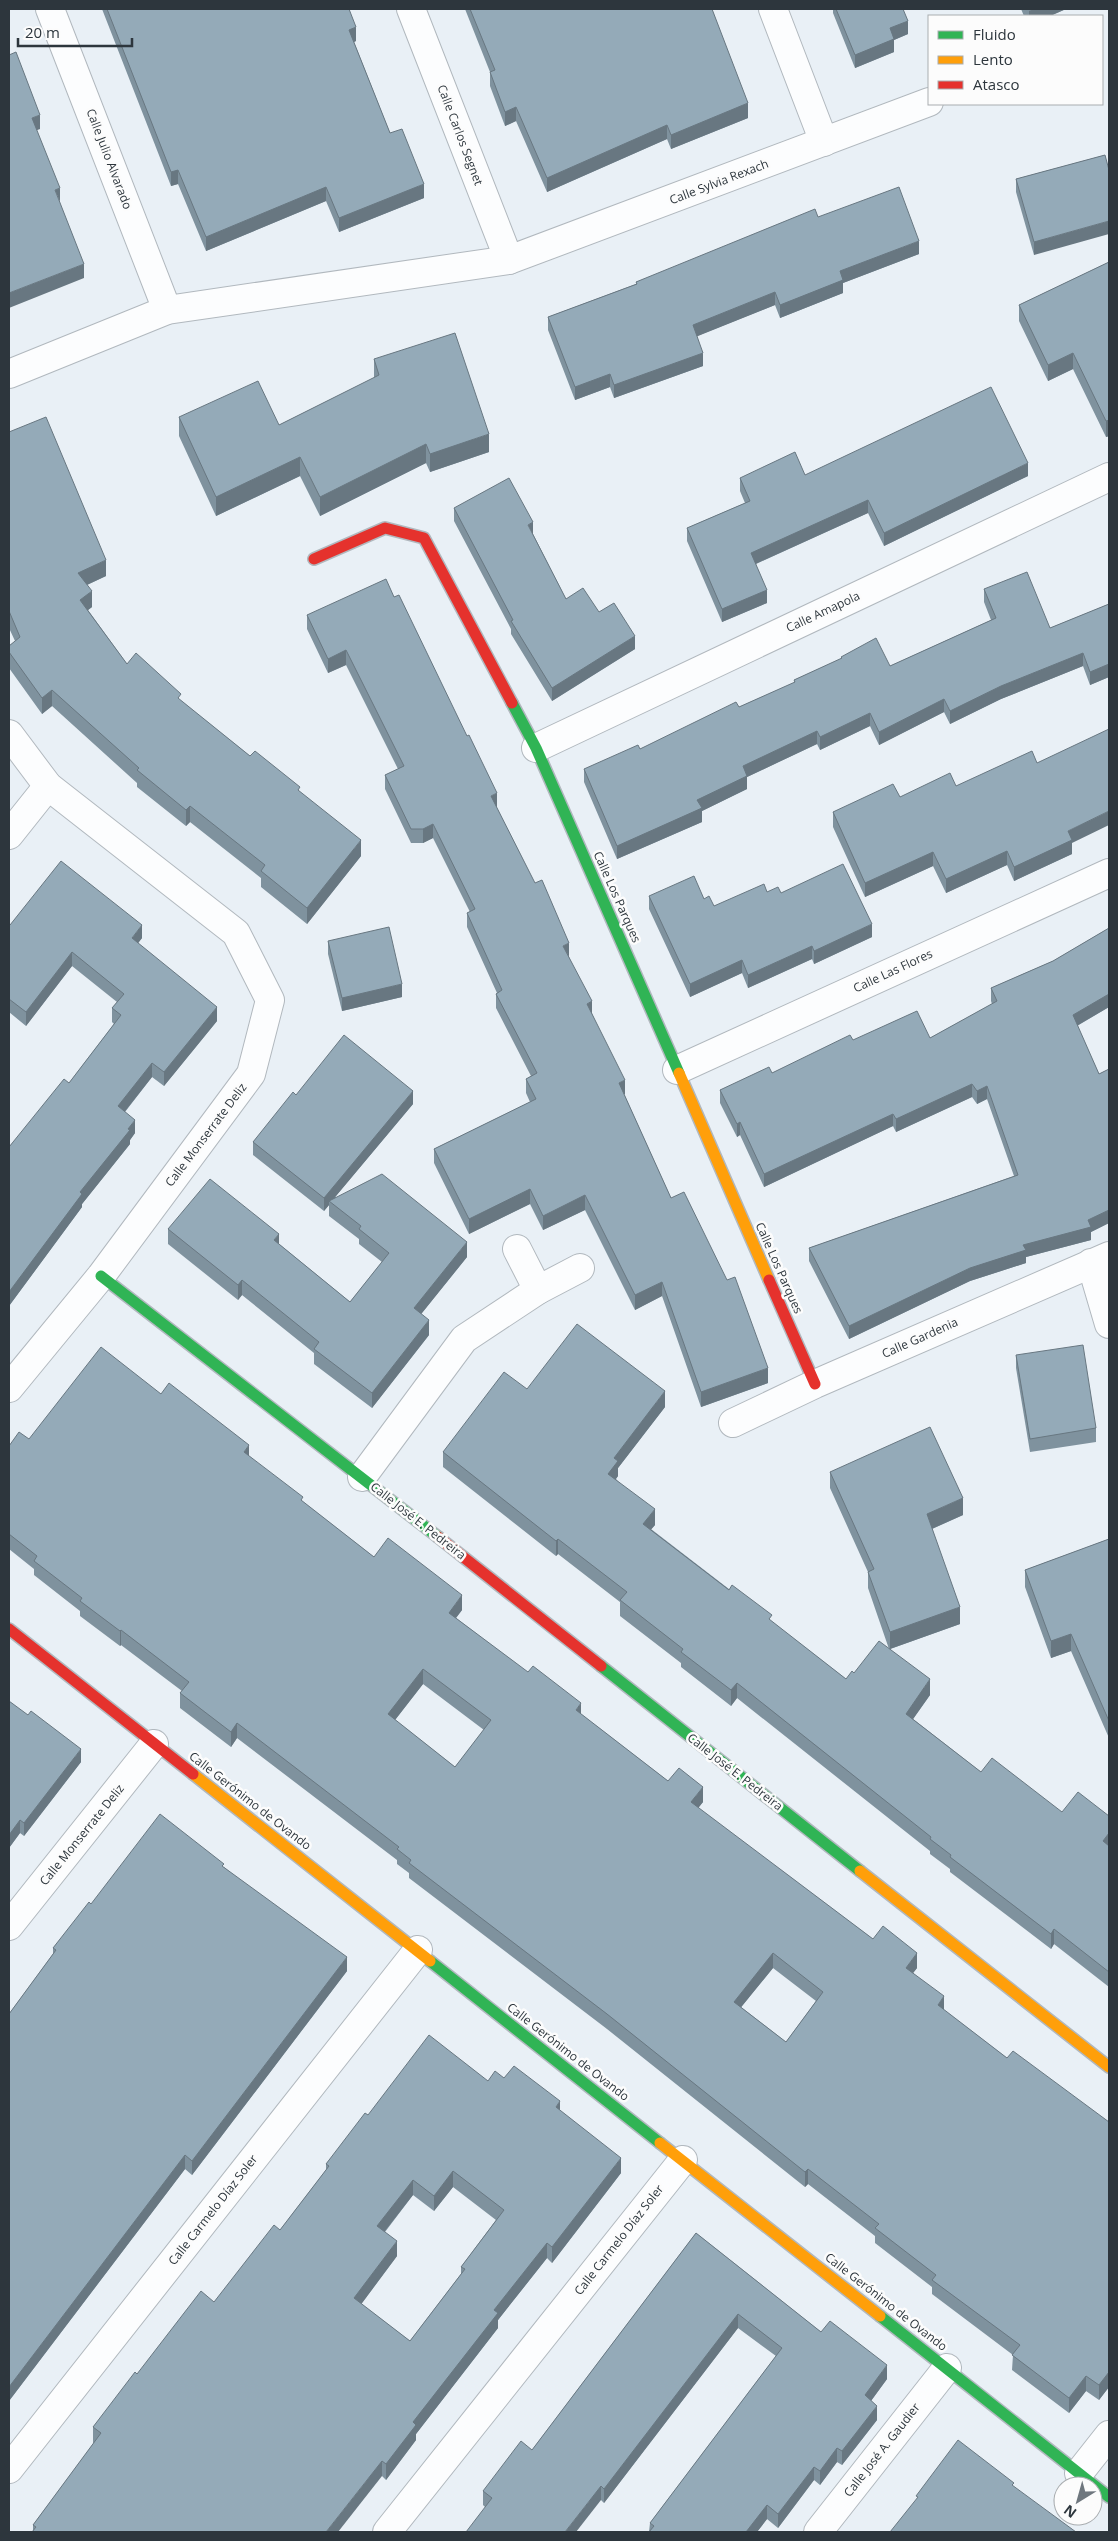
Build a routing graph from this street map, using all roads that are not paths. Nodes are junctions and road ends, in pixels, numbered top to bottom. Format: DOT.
graph roads {
  1 [pos="50,9"];
  2 [pos="411,9"];
  3 [pos="773,9"];
  4 [pos="928,102"];
  5 [pos="824,142"];
  6 [pos="508,260"];
  7 [pos="166,310"];
  8 [pos="9,374"];
  9 [pos="1109,477"];
  10 [pos="314,559"];
  11 [pos="9,734"];
  12 [pos="536,748"];
  13 [pos="48,786"];
  14 [pos="9,835"];
  15 [pos="1109,873"];
  16 [pos="677,1070"];
  17 [pos="517,1249"];
  18 [pos="1100,1259"];
  19 [pos="580,1268"];
  20 [pos="101,1276"];
  21 [pos="538,1290"];
  22 [pos="1109,1324"];
  23 [pos="815,1384"];
  24 [pos="9,1388"];
  25 [pos="733,1423"];
  26 [pos="362,1477"];
  27 [pos="9,1630"];
  28 [pos="154,1744"];
  29 [pos="9,1926"];
  30 [pos="418,1950"];
  31 [pos="1109,2067"];
  32 [pos="683,2160"];
  33 [pos="947,2368"];
  34 [pos="1109,2435"];
  35 [pos="9,2469"];
  36 [pos="1079,2473"];
  37 [pos="1109,2497"];
  38 [pos="387,2532"];
  39 [pos="818,2532"];
  1 -- 7 [label="street, Calle Julio Alvarado"];
  2 -- 6 [label="street, Calle Carlos Segnet"];
  3 -- 5 [label="street"];
  4 -- 5 [label="street, Calle Sylvia Rexach"];
  5 -- 6 [label="street, Calle Sylvia Rexach"];
  6 -- 7 [label="street, Calle Sylvia Rexach"];
  7 -- 8 [label="street, Calle Sylvia Rexach"];
  9 -- 12 [label="street, Calle Amapola"];
  10 -- 12 [label="street, Calle Los Parques"];
  11 -- 13 [label="street, Calle Monserrate Deliz"];
  12 -- 16 [label="street, Calle Los Parques"];
  13 -- 14 [label="street"];
  13 -- 20 [label="street, Calle Monserrate Deliz"];
  15 -- 16 [label="street, Calle Las Flores"];
  16 -- 23 [label="street, Calle Los Parques"];
  17 -- 21 [label="street"];
  18 -- 22 [label="street"];
  18 -- 23 [label="street, Calle Gardenia"];
  19 -- 21 [label="street, Calle José E. Pedreira"];
  20 -- 24 [label="street, Calle Monserrate Deliz"];
  20 -- 26 [label="street, Calle José E. Pedreira"];
  21 -- 26 [label="street, Calle José E. Pedreira"];
  23 -- 25 [label="street, Calle Gardenia"];
  26 -- 31 [label="street, Calle José E. Pedreira"];
  27 -- 28 [label="street, Calle Gerónimo de Ovando"];
  28 -- 29 [label="street, Calle Monserrate Deliz"];
  28 -- 30 [label="street, Calle Gerónimo de Ovando"];
  30 -- 32 [label="street, Calle Gerónimo de Ovando"];
  30 -- 35 [label="street, Calle Carmelo Díaz Soler"];
  32 -- 33 [label="street, Calle Gerónimo de Ovando"];
  32 -- 38 [label="street, Calle Carmelo Díaz Soler"];
  33 -- 36 [label="street, Calle Gerónimo de Ovando"];
  33 -- 39 [label="street, Calle José A. Gaudier"];
  34 -- 36 [label="street"];
  36 -- 37 [label="street, Calle Gerónimo de Ovando"];
}
